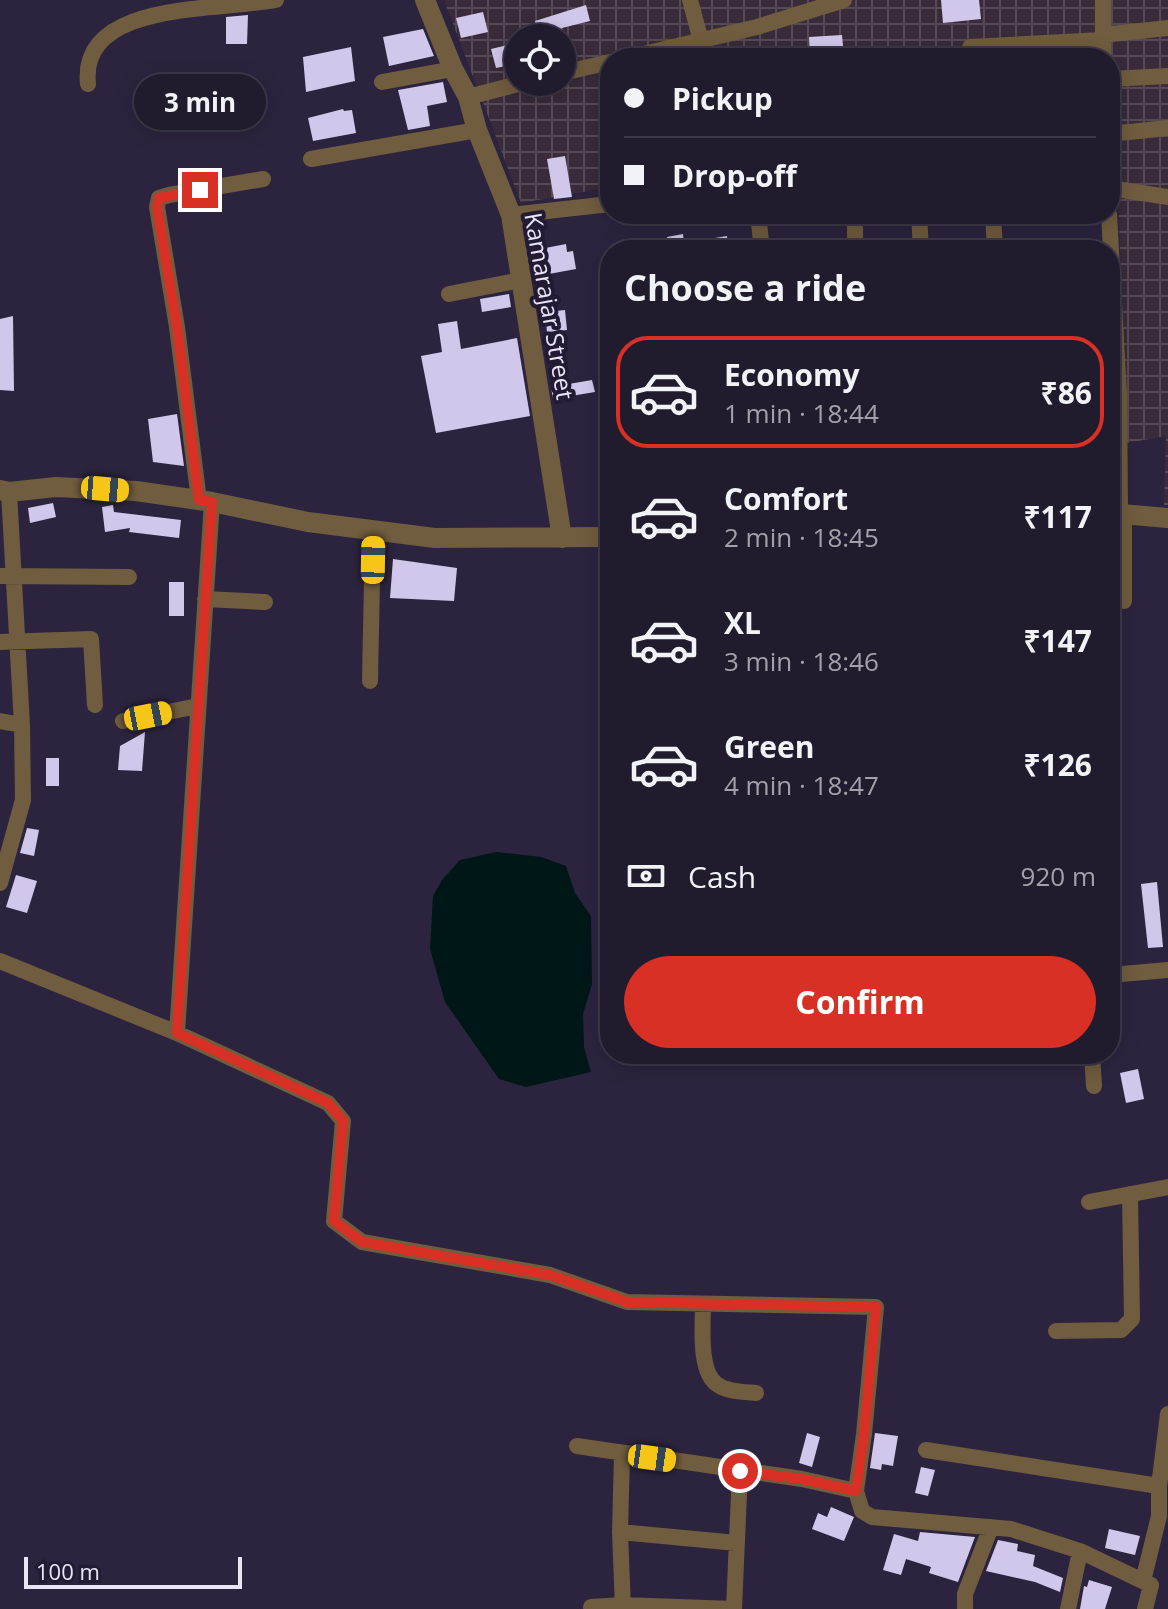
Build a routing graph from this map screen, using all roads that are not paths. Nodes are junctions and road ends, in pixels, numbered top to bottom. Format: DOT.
graph roads {
  1 [pos="276,0"];
  2 [pos="425,0"];
  3 [pos="690,0"];
  4 [pos="844,0"];
  5 [pos="1103,0"];
  6 [pos="1168,28"];
  7 [pos="1102,38"];
  8 [pos="701,41"];
  9 [pos="970,47"];
  10 [pos="671,48"];
  11 [pos="1102,48"];
  12 [pos="600,64"];
  13 [pos="453,69"];
  14 [pos="576,70"];
  15 [pos="1168,76"];
  16 [pos="1120,78"];
  17 [pos="382,82"];
  18 [pos="88,84"];
  19 [pos="504,88"];
  20 [pos="468,97"];
  21 [pos="1168,128"];
  22 [pos="477,130"];
  23 [pos="1120,133"];
  24 [pos="311,159"];
  25 [pos="263,179"];
  26 [pos="1120,190"];
  27 [pos="1168,197"];
  28 [pos="600,205"];
  29 [pos="511,215"];
  30 [pos="521,280"];
  31 [pos="449,294"];
  32 [pos="4,491"];
  33 [pos="206,501"];
  34 [pos="1120,513"];
  35 [pos="1168,518"];
  36 [pos="373,530"];
  37 [pos="600,537"];
  38 [pos="562,538"];
  39 [pos="1120,542"];
  40 [pos="6,576"];
  41 [pos="129,577"];
  42 [pos="205,599"];
  43 [pos="1124,601"];
  44 [pos="265,602"];
  45 [pos="0,642"];
  46 [pos="18,643"];
  47 [pos="370,681"];
  48 [pos="95,705"];
  49 [pos="198,706"];
  50 [pos="0,721"];
  51 [pos="123,721"];
  52 [pos="22,725"];
  53 [pos="5,844"];
  54 [pos="0,883"];
  55 [pos="0,961"];
  56 [pos="1168,970"];
  57 [pos="1120,974"];
  58 [pos="177,1033"];
  59 [pos="1093,1064"];
  60 [pos="1094,1086"];
  61 [pos="1168,1187"];
  62 [pos="1130,1194"];
  63 [pos="1089,1202"];
  64 [pos="703,1304"];
  65 [pos="1056,1331"];
  66 [pos="756,1393"];
  67 [pos="1168,1414"];
  68 [pos="577,1446"];
  69 [pos="926,1450"];
  70 [pos="622,1454"];
  71 [pos="740,1471"];
  72 [pos="1159,1486"];
  73 [pos="856,1491"];
  74 [pos="1163,1517"];
  75 [pos="991,1527"];
  76 [pos="620,1532"];
  77 [pos="737,1543"];
  78 [pos="1080,1551"];
  79 [pos="1154,1583"];
  80 [pos="591,1607"];
  81 [pos="623,1607"];
  82 [pos="734,1609"];
  83 [pos="965,1609"];
  84 [pos="1068,1609"];
  85 [pos="1145,1609"];
  1 -- 18 [label="street"];
  2 -- 13 [label="street, Kamarajar Street"];
  3 -- 8 [label="street"];
  4 -- 8 [label="street"];
  5 -- 7 [label="street"];
  6 -- 7 [label="street"];
  7 -- 9 [label="street"];
  7 -- 11 [label="street"];
  8 -- 10 [label="street"];
  12 -- 14 [label="street"];
  13 -- 17 [label="street"];
  13 -- 20 [label="street, Kamarajar Street"];
  15 -- 16 [label="street"];
  19 -- 20 [label="street"];
  20 -- 22 [label="street, Kamarajar Street"];
  21 -- 23 [label="street"];
  22 -- 24 [label="street"];
  22 -- 29 [label="street, Kamarajar Street"];
  25 -- 33 [label="street"];
  26 -- 27 [label="street"];
  28 -- 29 [label="street"];
  29 -- 30 [label="street, Kamarajar Street"];
  30 -- 31 [label="street"];
  30 -- 38 [label="street, Kamarajar Street"];
  32 -- 33 [label="street"];
  32 -- 40 [label="street"];
  33 -- 36 [label="street"];
  33 -- 42 [label="street"];
  34 -- 35 [label="street"];
  36 -- 38 [label="street"];
  36 -- 47 [label="street"];
  37 -- 38 [label="street"];
  39 -- 43 [label="street"];
  40 -- 41 [label="street"];
  40 -- 46 [label="street"];
  42 -- 44 [label="street"];
  42 -- 49 [label="street"];
  45 -- 46 [label="street"];
  46 -- 48 [label="street"];
  46 -- 52 [label="street"];
  49 -- 51 [label="street"];
  49 -- 58 [label="street"];
  50 -- 52 [label="street"];
  52 -- 53 [label="street"];
  53 -- 54 [label="street"];
  55 -- 58 [label="street"];
  56 -- 57 [label="street"];
  58 -- 64 [label="street"];
  59 -- 60 [label="street"];
  61 -- 62 [label="street"];
  62 -- 63 [label="street"];
  62 -- 65 [label="street"];
  64 -- 66 [label="street"];
  64 -- 73 [label="street"];
  67 -- 72 [label="street"];
  68 -- 70 [label="street"];
  69 -- 72 [label="street"];
  70 -- 71 [label="street"];
  70 -- 76 [label="street"];
  71 -- 73 [label="street"];
  71 -- 77 [label="street"];
  72 -- 74 [label="street"];
  73 -- 75 [label="street"];
  74 -- 79 [label="street"];
  75 -- 78 [label="street"];
  75 -- 83 [label="street"];
  76 -- 77 [label="street"];
  76 -- 81 [label="street"];
  77 -- 82 [label="street"];
  78 -- 79 [label="street"];
  78 -- 84 [label="street"];
  79 -- 85 [label="street"];
  80 -- 81 [label="street"];
  81 -- 82 [label="street"];
}
